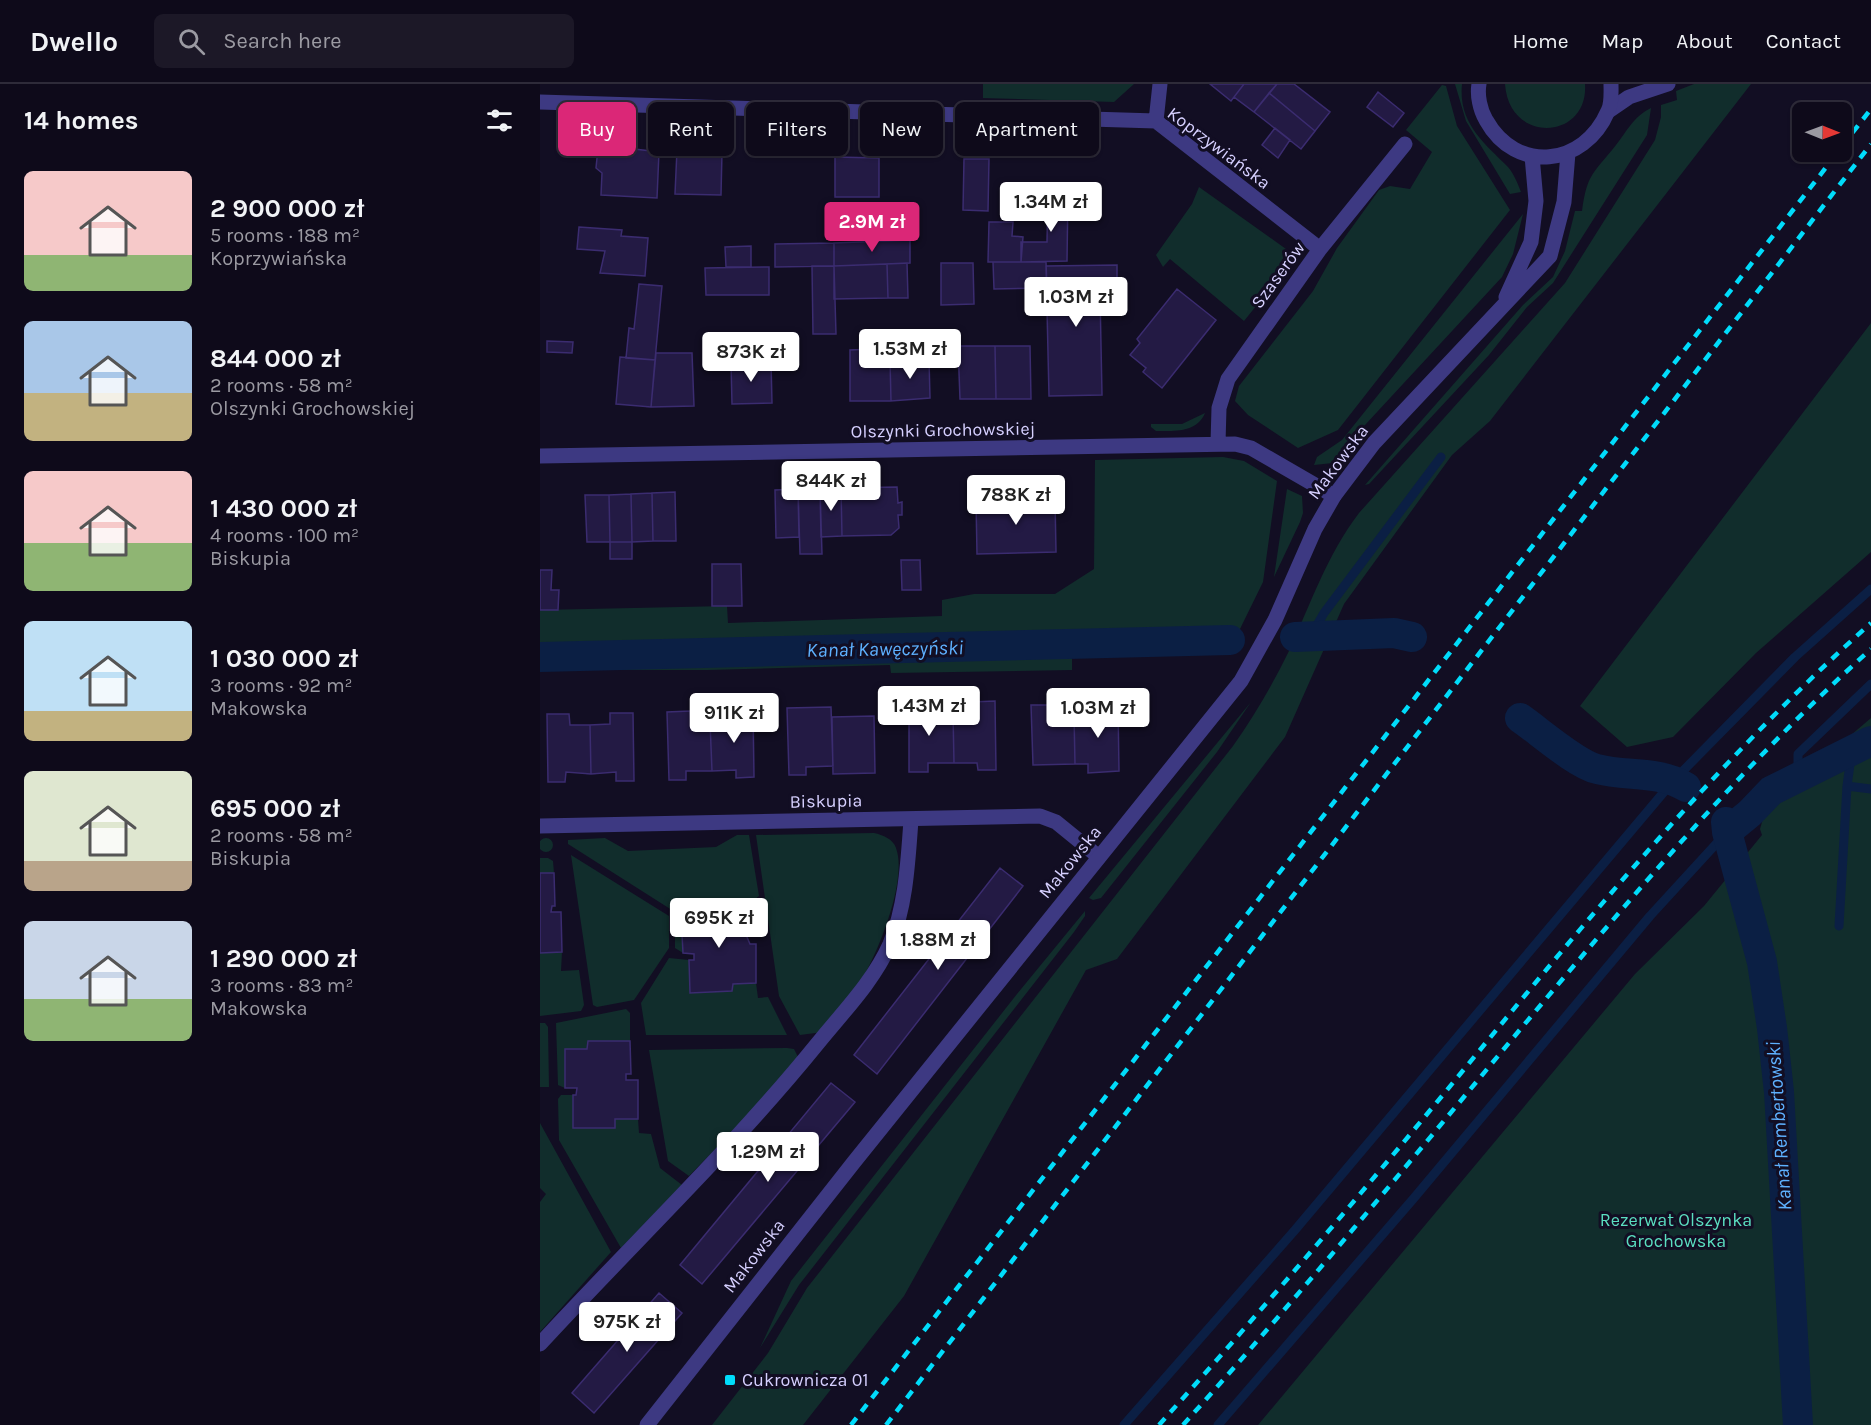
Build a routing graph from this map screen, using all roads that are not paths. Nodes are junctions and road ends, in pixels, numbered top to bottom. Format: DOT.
graph roads {
  1 [pos="1160,84"];
  2 [pos="1479,84"];
  3 [pos="1611,84"];
  4 [pos="1668,84"];
  5 [pos="540,102"];
  6 [pos="1610,110"];
  7 [pos="1156,121"];
  8 [pos="1405,144"];
  9 [pos="1569,153"];
  10 [pos="1532,156"];
  11 [pos="1320,249"];
  12 [pos="1499,312"];
  13 [pos="1218,443"];
  14 [pos="540,456"];
  15 [pos="1334,496"];
  16 [pos="911,819"];
  17 [pos="540,826"];
  18 [pos="1099,857"];
  19 [pos="540,1344"];
  20 [pos="647,1425"];
  1 -- 7 [label="street"];
  2 -- 10 [label="street"];
  3 -- 6 [label="street"];
  4 -- 6 [label="street"];
  5 -- 7 [label="street, Koprzywiańska"];
  6 -- 9 [label="street"];
  7 -- 11 [label="street, Koprzywiańska"];
  8 -- 11 [label="street, Szaserów"];
  9 -- 10 [label="street"];
  9 -- 12 [label="street, Makowska"];
  10 -- 12 [label="street, Makowska"];
  11 -- 13 [label="street, Szaserów"];
  12 -- 15 [label="street, Makowska"];
  13 -- 14 [label="street, Olszynki Grochowskiej"];
  13 -- 15 [label="street, Olszynki Grochowskiej"];
  15 -- 18 [label="street, Makowska"];
  16 -- 17 [label="street, Biskupia"];
  16 -- 18 [label="street, Biskupia"];
  16 -- 19 [label="street"];
  18 -- 20 [label="street, Makowska"];
}
